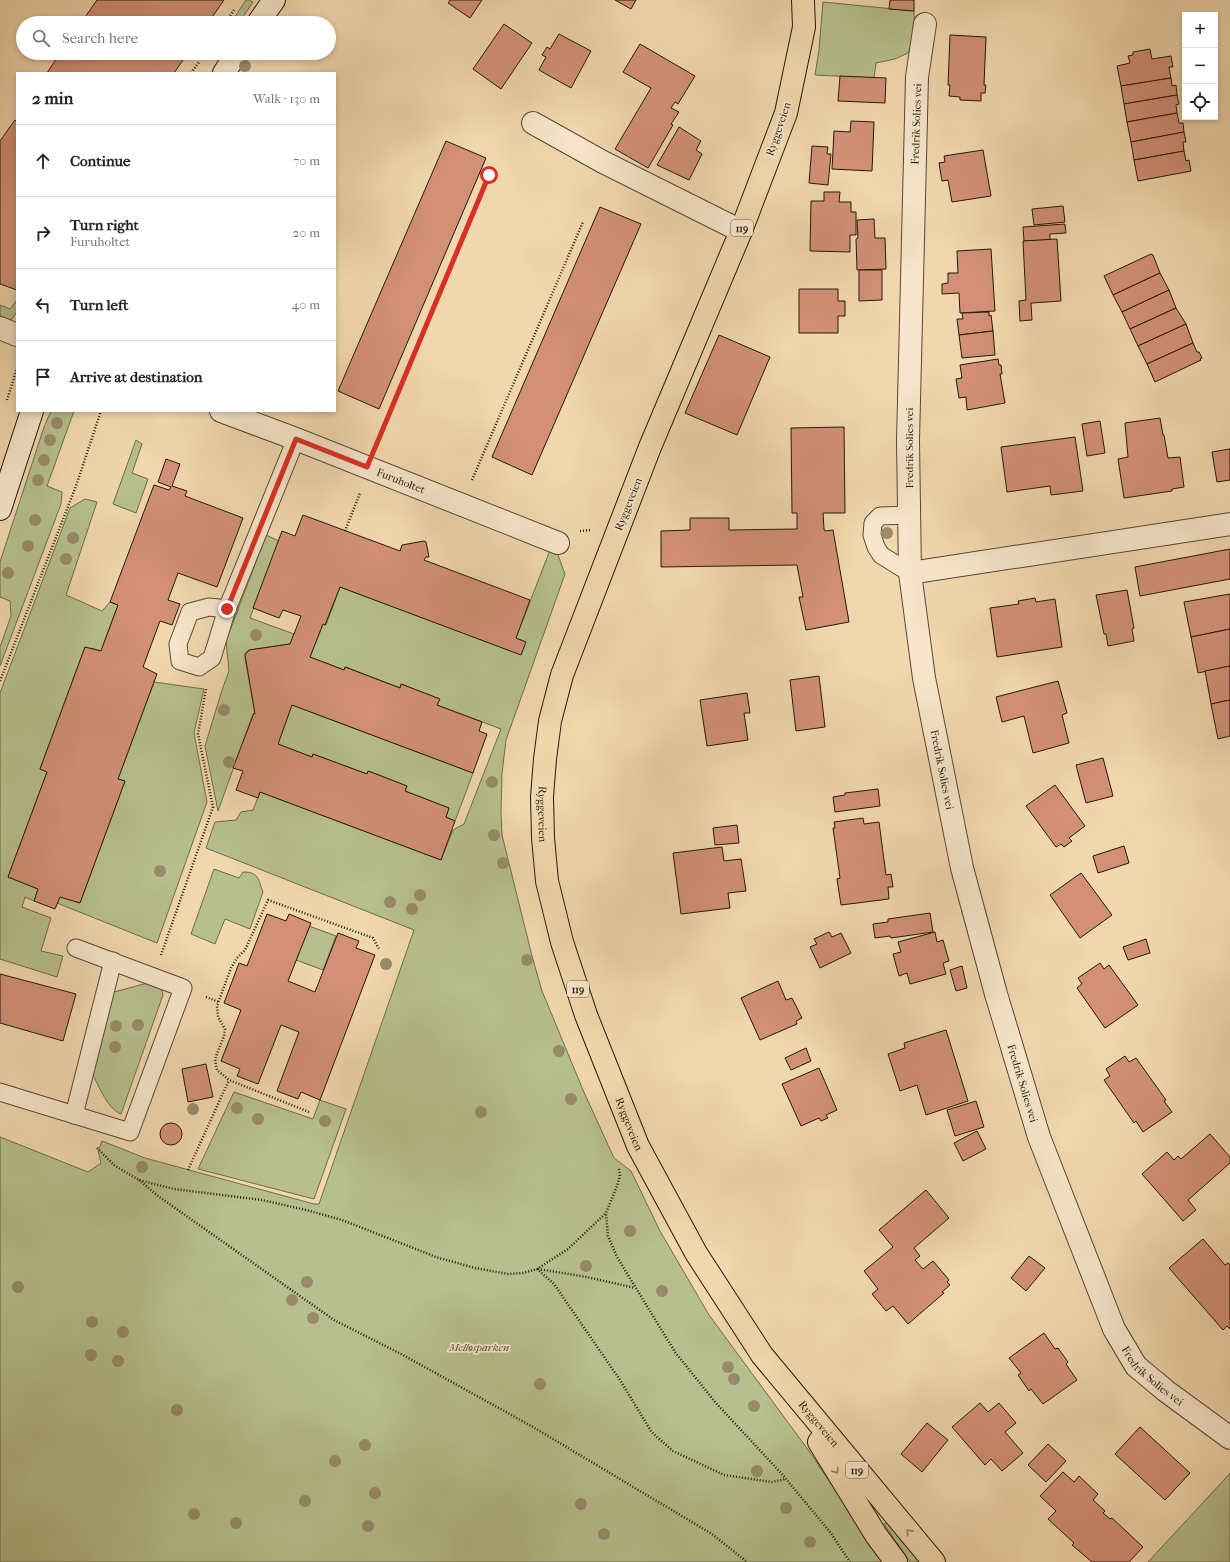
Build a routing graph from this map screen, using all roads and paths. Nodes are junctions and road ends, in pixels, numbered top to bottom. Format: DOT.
graph roads {
  1 [pos="274,0"];
  2 [pos="803,0"];
  3 [pos="263,16"];
  4 [pos="925,24"];
  5 [pos="232,60"];
  6 [pos="225,72"];
  7 [pos="533,122"];
  8 [pos="489,175"];
  9 [pos="583,222"];
  10 [pos="741,231"];
  11 [pos="0,328"];
  12 [pos="16,335"];
  13 [pos="16,371"];
  14 [pos="5,406"];
  15 [pos="32,412"];
  16 [pos="101,412"];
  17 [pos="224,412"];
  18 [pos="296,439"];
  19 [pos="368,468"];
  20 [pos="462,505"];
  21 [pos="0,509"];
  22 [pos="909,515"];
  23 [pos="1230,524"];
  24 [pos="346,531"];
  25 [pos="558,543"];
  26 [pos="910,573"];
  27 [pos="227,609"];
  28 [pos="212,658"];
  29 [pos="0,681"];
  30 [pos="76,948"];
  31 [pos="379,949"];
  32 [pos="113,961"];
  33 [pos="153,976"];
  34 [pos="202,995"];
  35 [pos="219,1002"];
  36 [pos="229,1080"];
  37 [pos="0,1092"];
  38 [pos="309,1112"];
  39 [pos="74,1115"];
  40 [pos="619,1162"];
  41 [pos="188,1170"];
  42 [pos="139,1180"];
  43 [pos="606,1213"];
  44 [pos="537,1269"];
  45 [pos="635,1288"];
  46 [pos="779,1378"];
  47 [pos="1230,1438"];
  48 [pos="787,1479"];
  49 [pos="747,1562"];
  50 [pos="850,1562"];
  51 [pos="896,1562"];
  52 [pos="934,1562"];
  1 -- 3 [label="street"];
  2 -- 10 [label="main road, Ryggeveien / 119"];
  4 -- 22 [label="street, Fredrik Solies vei"];
  5 -- 6 [label="street"];
  7 -- 10 [label="street"];
  8 -- 19 [label="path"];
  9 -- 20 [label="path"];
  10 -- 46 [label="main road, Ryggeveien / 119"];
  11 -- 12 [label="street"];
  13 -- 14 [label="path"];
  15 -- 21 [label="street"];
  16 -- 29 [label="path"];
  17 -- 18 [label="street, Furuholtet"];
  18 -- 19 [label="street, Furuholtet"];
  18 -- 27 [label="lane"];
  19 -- 20 [label="street, Furuholtet"];
  19 -- 24 [label="path"];
  20 -- 25 [label="street, Furuholtet"];
  22 -- 26 [label="street, Fredrik Solies vei"];
  22 -- 26 [label="lane"];
  23 -- 26 [label="street"];
  26 -- 47 [label="street, Fredrik Solies vei"];
  27 -- 28 [label="lane"];
  27 -- 28 [label="lane"];
  28 -- 33 [label="path"];
  30 -- 32 [label="lane"];
  31 -- 35 [label="path"];
  32 -- 33 [label="lane"];
  32 -- 39 [label="lane"];
  33 -- 39 [label="lane"];
  34 -- 35 [label="path"];
  35 -- 36 [label="path"];
  36 -- 38 [label="path"];
  36 -- 41 [label="path"];
  37 -- 39 [label="lane"];
  39 -- 42 [label="path"];
  40 -- 43 [label="path"];
  42 -- 44 [label="path"];
  42 -- 49 [label="path"];
  43 -- 44 [label="path"];
  43 -- 45 [label="path"];
  44 -- 45 [label="path"];
  44 -- 48 [label="path"];
  45 -- 48 [label="path"];
  46 -- 51 [label="main road, Ryggeveien / 119, one-way"];
  52 -- 46 [label="main road, Ryggeveien / 119, one-way"];
  48 -- 50 [label="path"];
}
